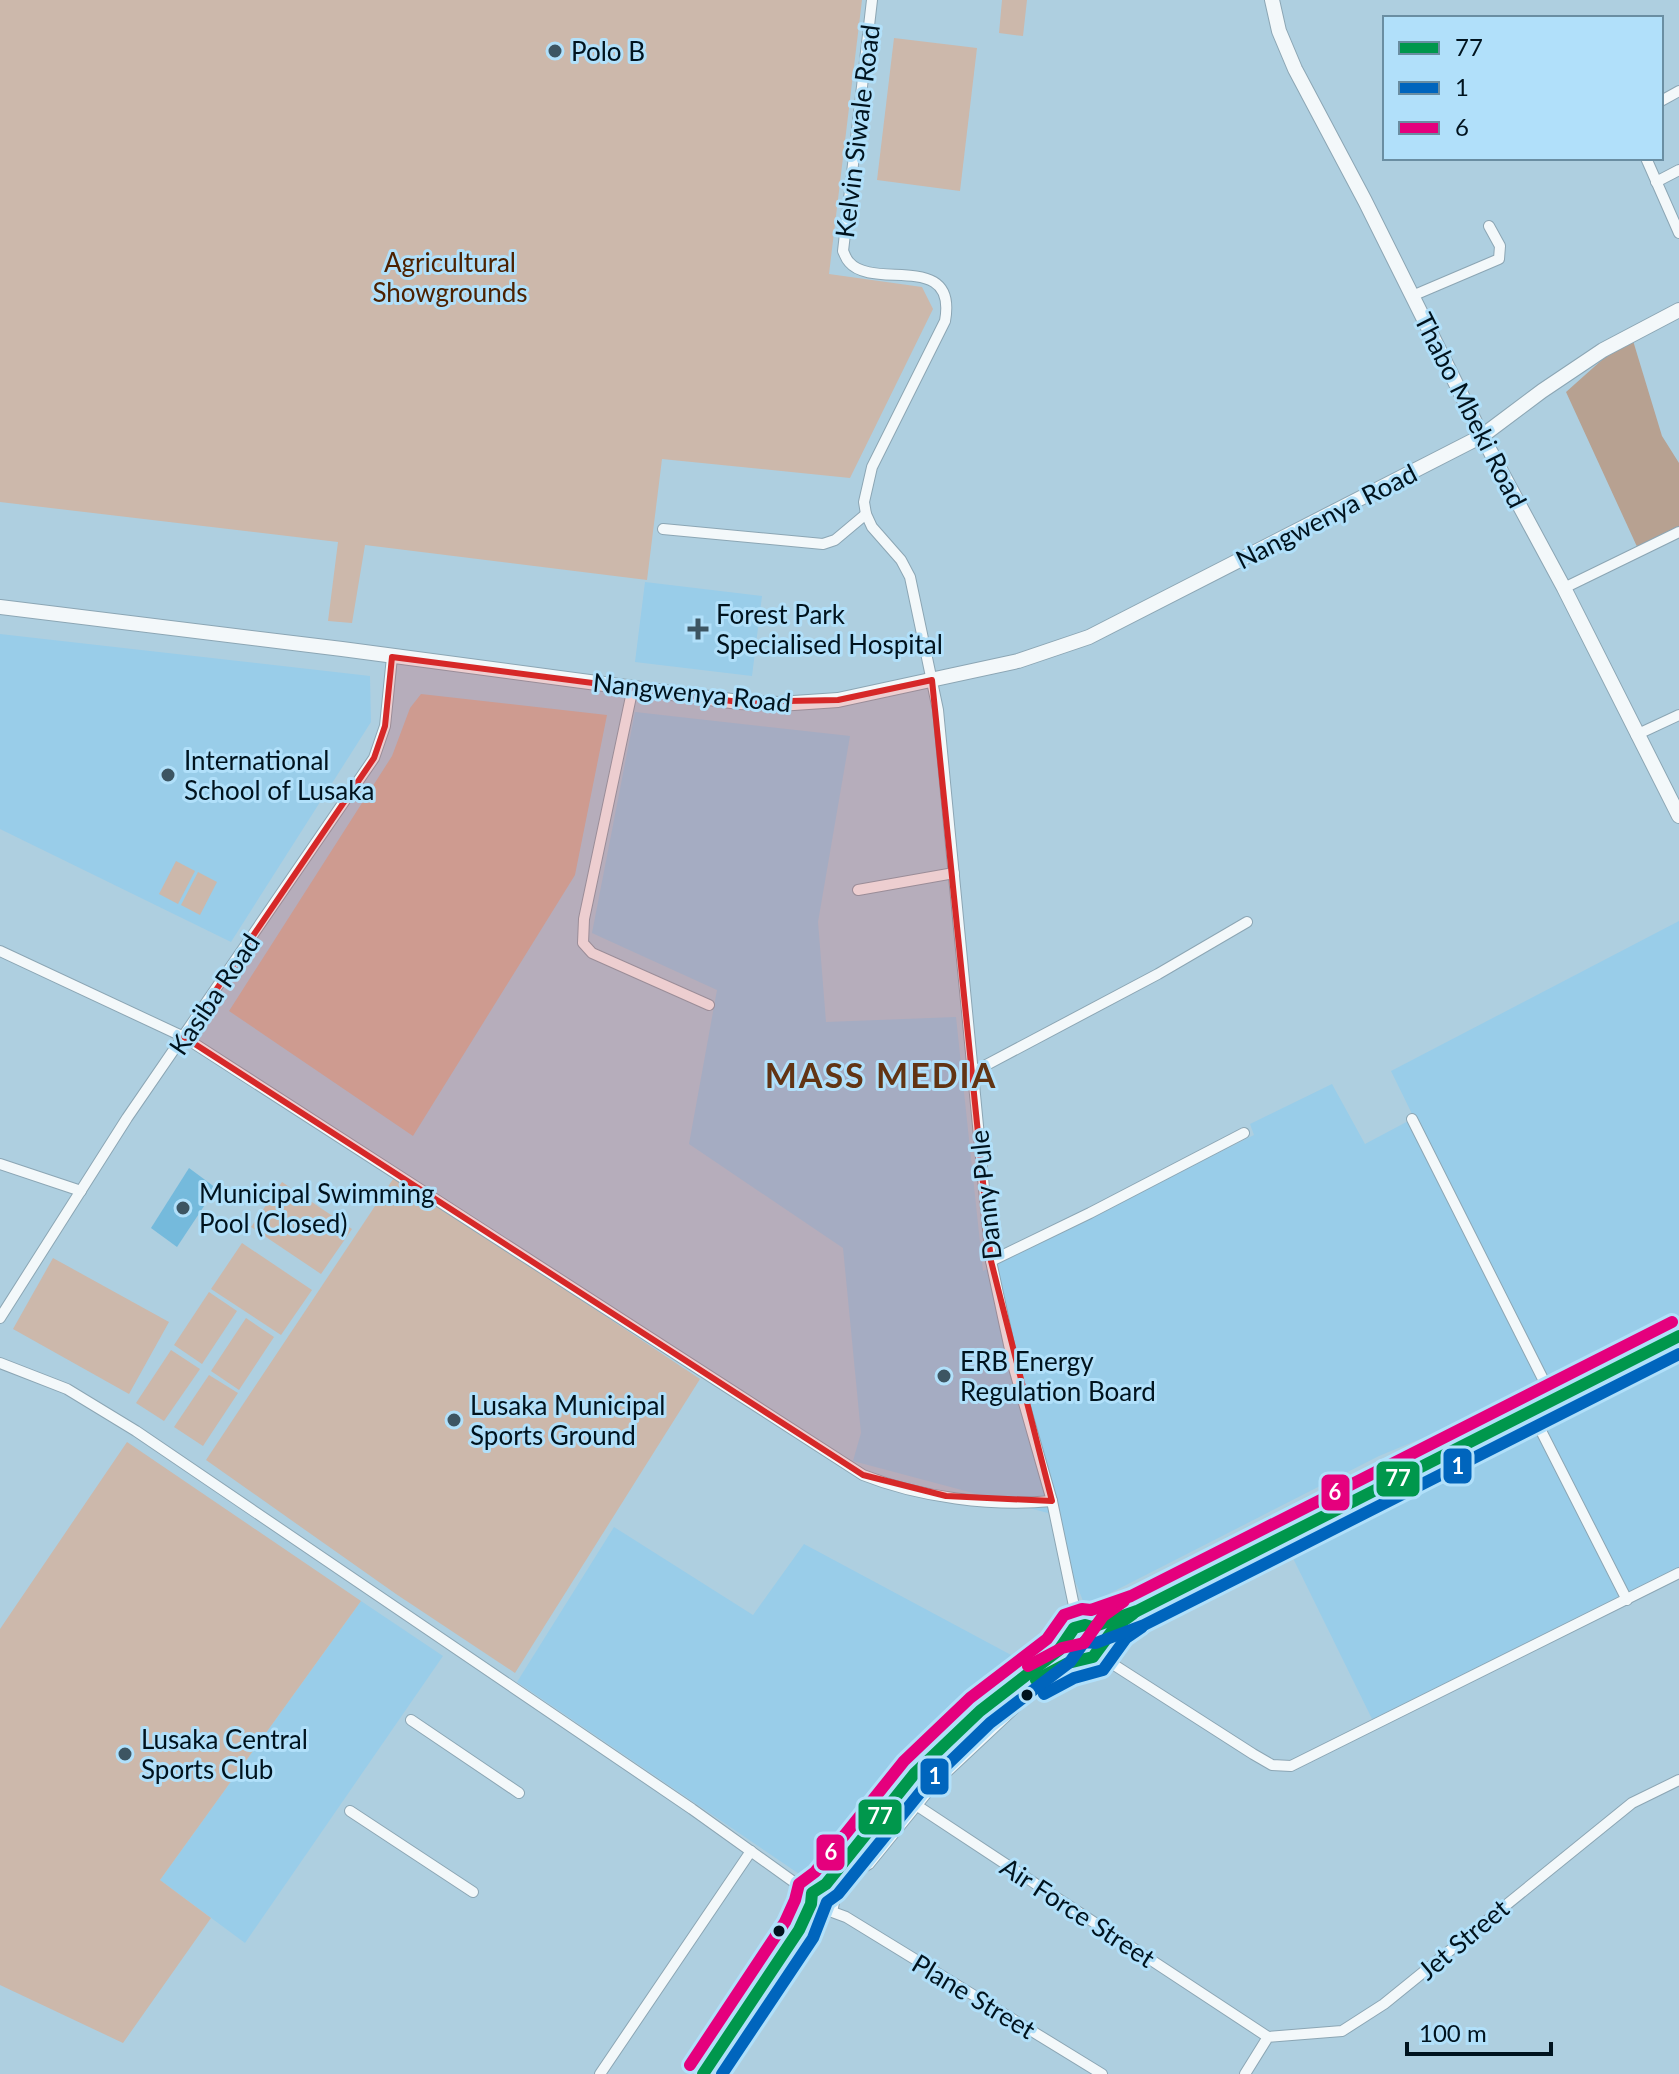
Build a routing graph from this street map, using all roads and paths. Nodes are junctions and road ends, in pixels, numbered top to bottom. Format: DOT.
graph roads {
  1 [pos="872,0"];
  2 [pos="1272,0"];
  3 [pos="1647,160"];
  4 [pos="1679,170"];
  5 [pos="1656,182"];
  6 [pos="1489,226"];
  7 [pos="1679,233"];
  8 [pos="1412,296"];
  9 [pos="1679,310"];
  10 [pos="1482,436"];
  11 [pos="866,514"];
  12 [pos="663,529"];
  13 [pos="1679,532"];
  14 [pos="1564,588"];
  15 [pos="0,607"];
  16 [pos="392,657"];
  17 [pos="932,680"];
  18 [pos="633,687"];
  19 [pos="1679,715"];
  20 [pos="1636,735"];
  21 [pos="1679,816"];
  22 [pos="954,873"];
  23 [pos="858,890"];
  24 [pos="1247,922"];
  25 [pos="0,951"];
  26 [pos="709,1005"];
  27 [pos="184,1037"];
  28 [pos="973,1072"];
  29 [pos="1412,1119"];
  30 [pos="1244,1133"];
  31 [pos="0,1164"];
  32 [pos="81,1191"];
  33 [pos="991,1261"];
  34 [pos="0,1318"];
  35 [pos="1679,1336"];
  36 [pos="0,1363"];
  37 [pos="1554,1401"];
  38 [pos="1532,1413"];
  39 [pos="1052,1501"];
  40 [pos="1679,1573"];
  41 [pos="1627,1600"];
  42 [pos="1137,1611"];
  43 [pos="1081,1629"];
  44 [pos="1099,1649"];
  45 [pos="1079,1659"];
  46 [pos="1037,1670"];
  47 [pos="1026,1688"];
  48 [pos="411,1720"];
  49 [pos="938,1759"];
  50 [pos="1679,1780"];
  51 [pos="890,1785"];
  52 [pos="519,1793"];
  53 [pos="916,1805"];
  54 [pos="350,1811"];
  55 [pos="751,1851"];
  56 [pos="842,1872"];
  57 [pos="473,1892"];
  58 [pos="820,1898"];
  59 [pos="1268,2037"];
  60 [pos="600,2074"];
  61 [pos="703,2074"];
  62 [pos="1102,2074"];
  63 [pos="1245,2074"];
  1 -- 11 [label="street, Kelvin Siwale Road"];
  2 -- 8 [label="main road, Thabo Mbeki Road"];
  3 -- 5 [label="street"];
  4 -- 5 [label="street"];
  5 -- 7 [label="street"];
  6 -- 8 [label="street"];
  8 -- 10 [label="main road, Thabo Mbeki Road"];
  9 -- 10 [label="main road, Nangwenya Road"];
  10 -- 14 [label="main road, Thabo Mbeki Road"];
  10 -- 17 [label="main road, Nangwenya Road"];
  11 -- 12 [label="street"];
  11 -- 17 [label="street"];
  13 -- 14 [label="street"];
  14 -- 20 [label="main road, Thabo Mbeki Road"];
  15 -- 16 [label="main road, Nangwenya Road"];
  16 -- 18 [label="main road, Nangwenya Road"];
  16 -- 27 [label="street, Kasiba Road"];
  17 -- 18 [label="main road, Nangwenya Road"];
  17 -- 22 [label="street, Danny Pule"];
  18 -- 26 [label="street"];
  19 -- 20 [label="street"];
  20 -- 21 [label="main road, Thabo Mbeki Road"];
  22 -- 23 [label="street"];
  22 -- 28 [label="street, Danny Pule"];
  24 -- 28 [label="street"];
  25 -- 27 [label="street"];
  27 -- 32 [label="street, Kasiba Road"];
  27 -- 39 [label="street"];
  28 -- 33 [label="street, Danny Pule"];
  29 -- 37 [label="street"];
  30 -- 33 [label="street"];
  31 -- 32 [label="street"];
  32 -- 34 [label="street, Kasiba Road"];
  33 -- 39 [label="street, Danny Pule"];
  35 -- 37 [label="main road"];
  36 -- 55 [label="street, Plane Street"];
  37 -- 38 [label="main road"];
  38 -- 41 [label="street"];
  38 -- 42 [label="main road"];
  39 -- 43 [label="street, Danny Pule"];
  40 -- 41 [label="street"];
  41 -- 44 [label="street"];
  42 -- 43 [label="main road"];
  42 -- 44 [label="main road"];
  43 -- 44 [label="main road"];
  43 -- 45 [label="main road"];
  43 -- 46 [label="main road"];
  44 -- 45 [label="main road"];
  45 -- 47 [label="main road"];
  46 -- 49 [label="main road"];
  46 -- 51 [label="street"];
  47 -- 49 [label="main road"];
  47 -- 53 [label="street"];
  48 -- 52 [label="street"];
  49 -- 56 [label="main road, bridge"];
  50 -- 59 [label="street, Jet Street"];
  51 -- 53 [label="street, Air Force Street"];
  51 -- 56 [label="street"];
  53 -- 56 [label="street"];
  53 -- 59 [label="street, Air Force Street"];
  54 -- 57 [label="street"];
  55 -- 58 [label="street, Plane Street"];
  55 -- 60 [label="street"];
  56 -- 58 [label="main road"];
  58 -- 61 [label="main road"];
  58 -- 62 [label="street, Plane Street"];
  59 -- 63 [label="street"];
}
